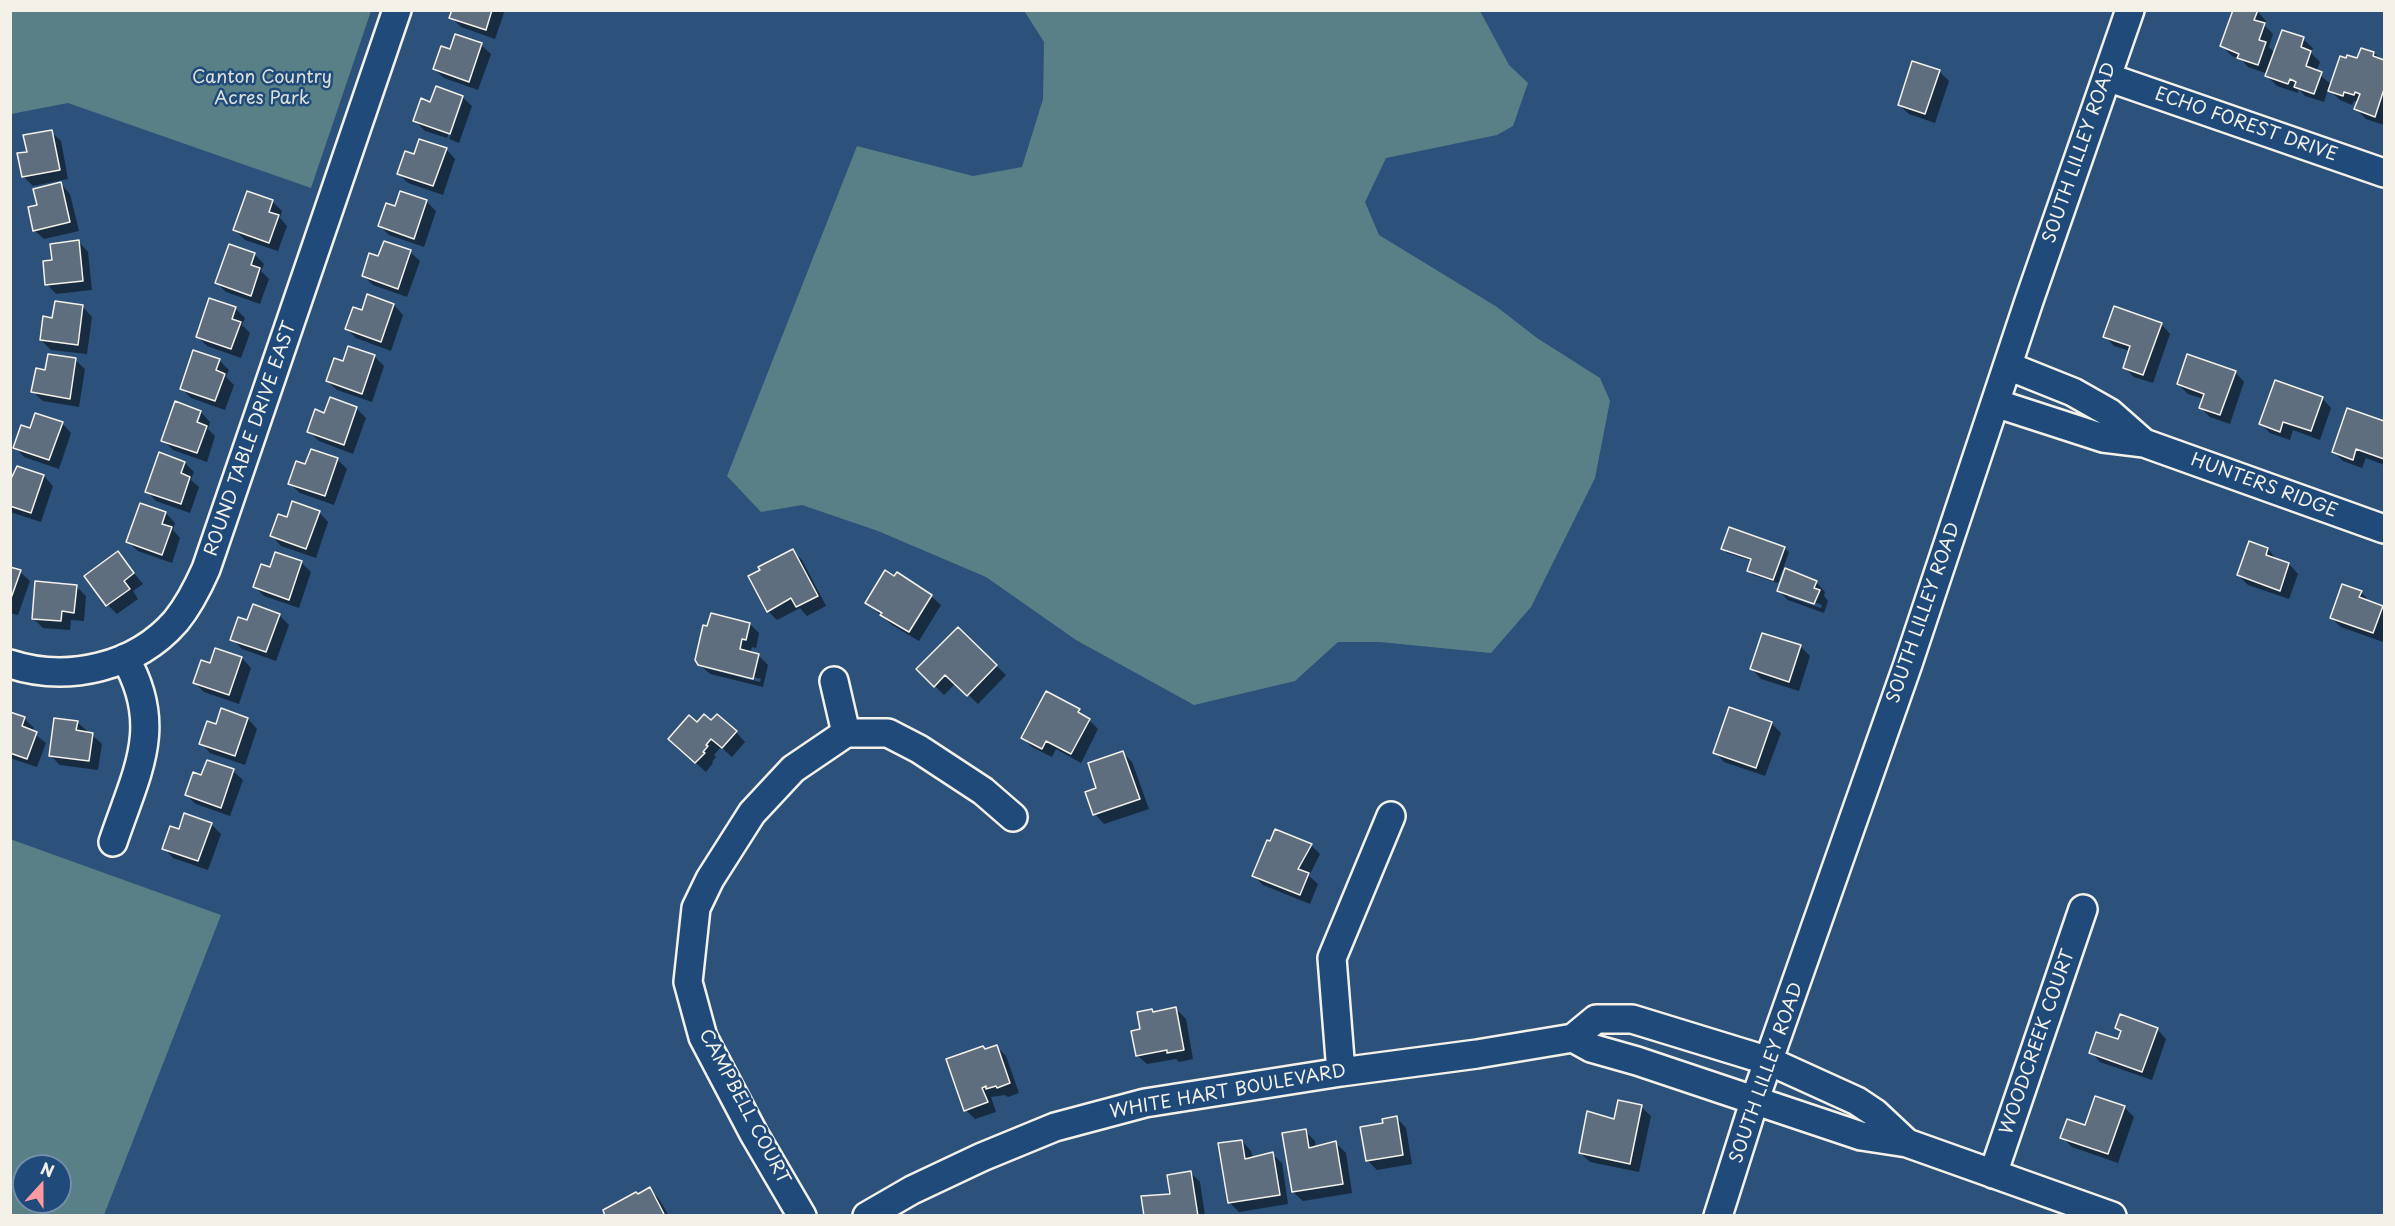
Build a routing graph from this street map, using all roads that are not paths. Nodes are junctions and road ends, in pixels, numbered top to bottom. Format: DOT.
graph roads {
  1 [pos="397,10"];
  2 [pos="2130,10"];
  3 [pos="2106,77"];
  4 [pos="2385,173"];
  5 [pos="2008,366"];
  6 [pos="1995,403"];
  7 [pos="2144,443"];
  8 [pos="2385,529"];
  9 [pos="125,658"];
  10 [pos="10,664"];
  11 [pos="834,681"];
  12 [pos="846,733"];
  13 [pos="1391,816"];
  14 [pos="1013,817"];
  15 [pos="113,842"];
  16 [pos="2083,909"];
  17 [pos="1573,1038"];
  18 [pos="1769,1061"];
  19 [pos="1341,1072"];
  20 [pos="1755,1099"];
  21 [pos="1907,1143"];
  22 [pos="1993,1174"];
  23 [pos="802,1215"];
  24 [pos="867,1215"];
  25 [pos="1718,1215"];
  26 [pos="2112,1215"];
  1 -- 9 [label="street, ROUND TABLE DRIVE EAST"];
  2 -- 3 [label="street, SOUTH LILLEY ROAD"];
  3 -- 4 [label="street, ECHO FOREST DRIVE"];
  3 -- 5 [label="street, SOUTH LILLEY ROAD"];
  5 -- 6 [label="street, SOUTH LILLEY ROAD"];
  5 -- 7 [label="street, HUNTERS RIDGE"];
  6 -- 7 [label="street, HUNTERS RIDGE"];
  6 -- 18 [label="street, SOUTH LILLEY ROAD"];
  7 -- 8 [label="street, HUNTERS RIDGE"];
  9 -- 10 [label="street, ROUND TABLE DRIVE EAST"];
  9 -- 15 [label="street"];
  11 -- 12 [label="street"];
  12 -- 14 [label="street"];
  12 -- 23 [label="street, CAMPBELL COURT"];
  13 -- 19 [label="street"];
  16 -- 22 [label="street, WOODCREEK COURT"];
  17 -- 18 [label="street, WHITE HART BOULEVARD"];
  17 -- 19 [label="street, WHITE HART BOULEVARD"];
  17 -- 20 [label="street"];
  18 -- 20 [label="street, SOUTH LILLEY ROAD"];
  18 -- 21 [label="street, WHITE HART BOULEVARD"];
  19 -- 24 [label="street, WHITE HART BOULEVARD"];
  20 -- 21 [label="street"];
  20 -- 25 [label="street, SOUTH LILLEY ROAD"];
  21 -- 22 [label="street"];
  22 -- 26 [label="street"];
}
